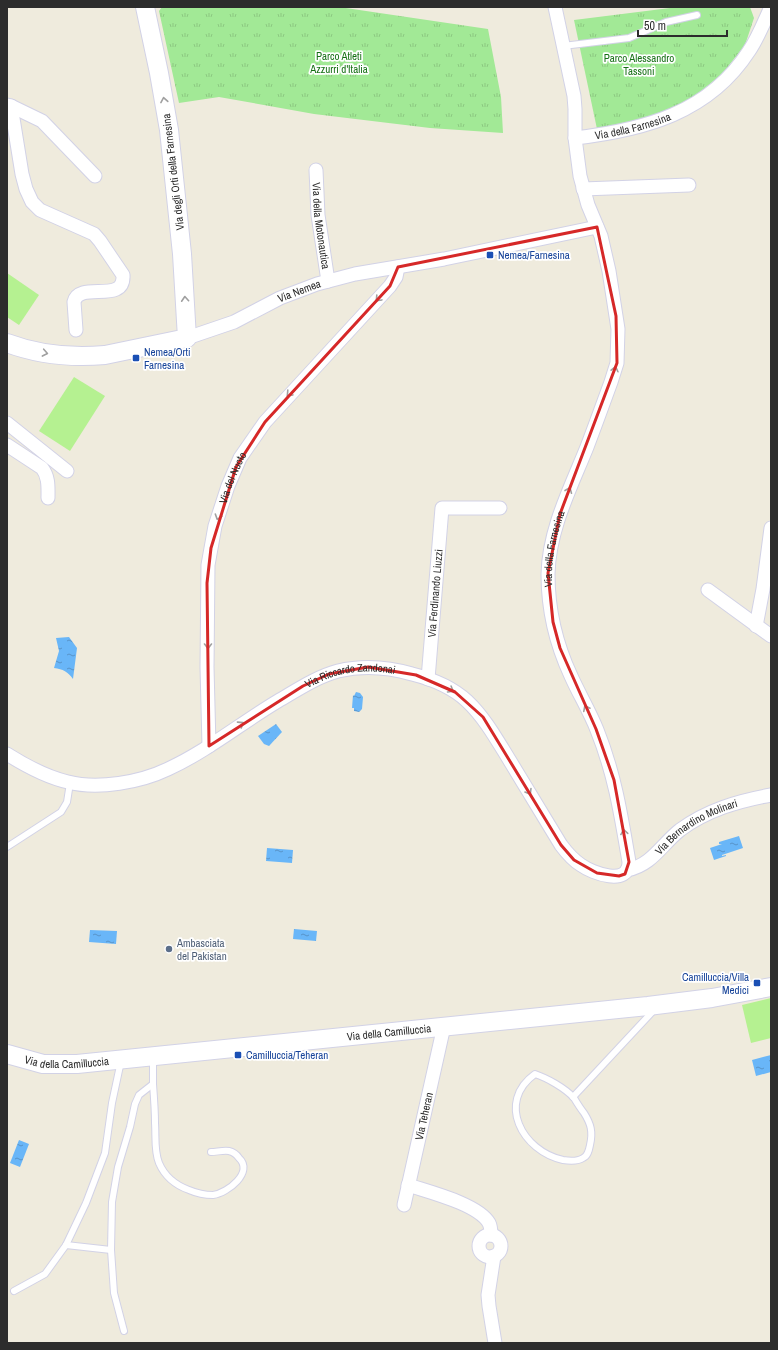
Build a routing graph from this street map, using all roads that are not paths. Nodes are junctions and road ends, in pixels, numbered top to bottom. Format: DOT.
graph roads {
  1 [pos="145,7"];
  2 [pos="555,7"];
  3 [pos="771,8"];
  4 [pos="697,15"];
  5 [pos="563,46"];
  6 [pos="9,106"];
  7 [pos="575,138"];
  8 [pos="316,170"];
  9 [pos="95,176"];
  10 [pos="689,185"];
  11 [pos="583,188"];
  12 [pos="597,227"];
  13 [pos="398,267"];
  14 [pos="328,281"];
  15 [pos="76,330"];
  16 [pos="187,338"];
  17 [pos="7,343"];
  18 [pos="7,422"];
  19 [pos="7,445"];
  20 [pos="67,471"];
  21 [pos="48,498"];
  22 [pos="500,508"];
  23 [pos="771,528"];
  24 [pos="708,590"];
  25 [pos="756,626"];
  26 [pos="771,636"];
  27 [pos="428,679"];
  28 [pos="209,746"];
  29 [pos="7,754"];
  30 [pos="70,783"];
  31 [pos="771,795"];
  32 [pos="7,847"];
  33 [pos="627,870"];
  34 [pos="771,987"];
  35 [pos="659,1005"];
  36 [pos="444,1026"];
  37 [pos="7,1054"];
  38 [pos="153,1056"];
  39 [pos="122,1060"];
  40 [pos="153,1084"];
  41 [pos="573,1097"];
  42 [pos="211,1152"];
  43 [pos="408,1185"];
  44 [pos="404,1205"];
  45 [pos="66,1245"];
  46 [pos="111,1250"];
  47 [pos="14,1291"];
  48 [pos="124,1331"];
  49 [pos="495,1343"];
  16 -- 1 [label="main road, Via degli Orti della Farnesina, one-way"];
  2 -- 5 [label="street"];
  3 -- 7 [label="street, Via della Farnesina"];
  4 -- 5 [label="lane"];
  5 -- 7 [label="street"];
  6 -- 9 [label="street"];
  6 -- 15 [label="street"];
  7 -- 11 [label="street, Via della Farnesina"];
  8 -- 14 [label="street, Via della Motonautica"];
  10 -- 11 [label="street"];
  11 -- 12 [label="street, Via della Farnesina"];
  12 -- 13 [label="street, Via Nemea"];
  33 -- 12 [label="street, Via della Farnesina, one-way"];
  13 -- 14 [label="street, Via Nemea"];
  13 -- 28 [label="street, Via del Nuoto, one-way"];
  14 -- 16 [label="street, Via Nemea"];
  17 -- 16 [label="main road, Via Nemea, one-way"];
  18 -- 20 [label="street"];
  19 -- 21 [label="street"];
  22 -- 27 [label="street, Via Ferdinando Liuzzi"];
  23 -- 25 [label="street"];
  24 -- 25 [label="street"];
  25 -- 26 [label="street"];
  28 -- 27 [label="street, Via Riccardo Zandonai, one-way"];
  27 -- 33 [label="street, Via Riccardo Zandonai, one-way"];
  28 -- 30 [label="street, Via Riccardo Zandonai"];
  29 -- 30 [label="street, Via Riccardo Zandonai"];
  30 -- 32 [label="lane"];
  31 -- 33 [label="street, Via Bernardino Molinari"];
  34 -- 35 [label="main road, Via della Camilluccia"];
  35 -- 36 [label="main road, Via della Camilluccia"];
  35 -- 41 [label="lane"];
  36 -- 38 [label="main road, Via della Camilluccia"];
  36 -- 43 [label="street, Via Teheran"];
  37 -- 39 [label="main road, Via della Camilluccia"];
  38 -- 39 [label="main road, Via della Camilluccia"];
  38 -- 40 [label="lane"];
  39 -- 45 [label="lane"];
  40 -- 42 [label="lane"];
  40 -- 46 [label="lane"];
  41 -- 41 [label="lane"];
  43 -- 44 [label="street, Via Teheran"];
  43 -- 49 [label="street"];
  45 -- 46 [label="lane"];
  45 -- 47 [label="lane"];
  46 -- 48 [label="lane"];
}
